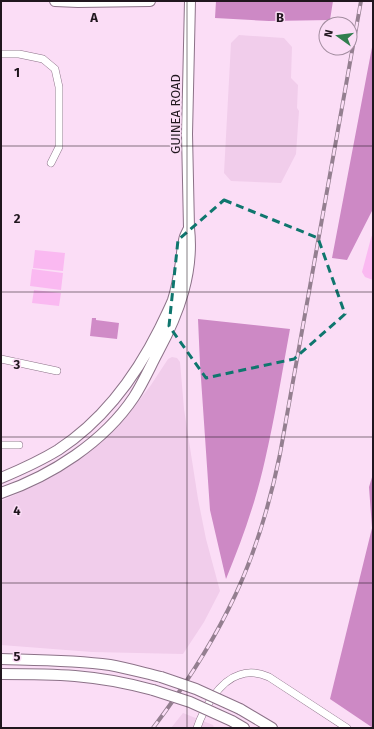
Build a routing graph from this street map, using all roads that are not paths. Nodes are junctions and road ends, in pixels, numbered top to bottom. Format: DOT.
graph roads {
  1 [pos="55,1"];
  2 [pos="150,1"];
  3 [pos="190,1"];
  4 [pos="1,54"];
  5 [pos="52,163"];
  6 [pos="183,278"];
  7 [pos="1,359"];
  8 [pos="57,371"];
  9 [pos="1,445"];
  10 [pos="19,445"];
  11 [pos="1,478"];
  12 [pos="1,493"];
  13 [pos="1,659"];
  14 [pos="1,674"];
  15 [pos="197,728"];
  16 [pos="244,728"];
  17 [pos="272,728"];
  18 [pos="347,728"];
  1 -- 2 [label="main road"];
  3 -- 6 [label="main road, GUINEA ROAD"];
  4 -- 5 [label="street"];
  6 -- 11 [label="main road"];
  6 -- 12 [label="main road"];
  7 -- 8 [label="street"];
  9 -- 10 [label="street"];
  13 -- 17 [label="main road, bridge"];
  14 -- 16 [label="main road, bridge"];
  15 -- 18 [label="street"];
}
